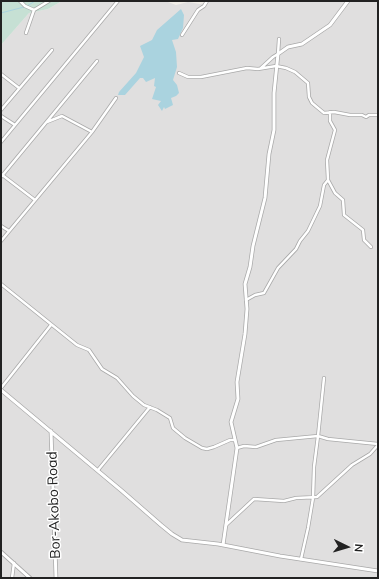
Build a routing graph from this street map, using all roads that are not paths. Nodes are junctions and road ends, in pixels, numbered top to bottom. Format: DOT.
graph roads {
  1 [pos="20,1"];
  2 [pos="49,1"];
  3 [pos="118,1"];
  4 [pos="207,1"];
  5 [pos="348,1"];
  6 [pos="34,10"];
  7 [pos="26,33"];
  8 [pos="182,35"];
  9 [pos="278,38"];
  10 [pos="52,50"];
  11 [pos="278,54"];
  12 [pos="97,61"];
  13 [pos="276,66"];
  14 [pos="261,68"];
  15 [pos="1,74"];
  16 [pos="179,74"];
  17 [pos="19,88"];
  18 [pos="116,98"];
  19 [pos="1,110"];
  20 [pos="330,111"];
  21 [pos="378,115"];
  22 [pos="1,116"];
  23 [pos="46,122"];
  24 [pos="15,125"];
  25 [pos="92,132"];
  26 [pos="1,142"];
  27 [pos="1,176"];
  28 [pos="328,180"];
  29 [pos="36,200"];
  30 [pos="1,226"];
  31 [pos="9,231"];
  32 [pos="1,241"];
  33 [pos="371,247"];
  34 [pos="1,284"];
  35 [pos="246,300"];
  36 [pos="51,325"];
  37 [pos="324,378"];
  38 [pos="1,389"];
  39 [pos="150,407"];
  40 [pos="51,431"];
  41 [pos="318,436"];
  42 [pos="235,440"];
  43 [pos="378,444"];
  44 [pos="237,448"];
  45 [pos="98,470"];
  46 [pos="313,498"];
  47 [pos="226,525"];
  48 [pos="224,545"];
  49 [pos="1,552"];
  50 [pos="300,559"];
  51 [pos="14,563"];
  52 [pos="378,571"];
  53 [pos="12,578"];
  54 [pos="30,578"];
  55 [pos="56,578"];
  1 -- 6 [label="street"];
  2 -- 6 [label="street"];
  3 -- 24 [label="street"];
  4 -- 8 [label="street"];
  5 -- 11 [label="street"];
  6 -- 7 [label="street"];
  9 -- 11 [label="street"];
  10 -- 17 [label="street"];
  11 -- 13 [label="street"];
  11 -- 14 [label="street"];
  12 -- 23 [label="street"];
  13 -- 14 [label="street"];
  13 -- 20 [label="street"];
  13 -- 35 [label="street"];
  14 -- 16 [label="street"];
  15 -- 17 [label="street"];
  17 -- 19 [label="street"];
  18 -- 25 [label="street"];
  20 -- 21 [label="street"];
  20 -- 28 [label="street"];
  22 -- 24 [label="street"];
  23 -- 25 [label="street"];
  23 -- 27 [label="street"];
  24 -- 26 [label="street"];
  25 -- 29 [label="street"];
  27 -- 29 [label="street"];
  28 -- 33 [label="street"];
  28 -- 35 [label="street"];
  29 -- 31 [label="street"];
  30 -- 31 [label="street"];
  31 -- 32 [label="street"];
  34 -- 36 [label="street"];
  35 -- 42 [label="street"];
  36 -- 38 [label="street"];
  36 -- 39 [label="street"];
  37 -- 41 [label="street"];
  38 -- 40 [label="street"];
  39 -- 42 [label="street"];
  39 -- 45 [label="street"];
  40 -- 45 [label="street"];
  40 -- 55 [label="street, Bor-Akobo Road"];
  41 -- 43 [label="street"];
  41 -- 44 [label="street"];
  41 -- 46 [label="street"];
  42 -- 44 [label="street"];
  43 -- 46 [label="street"];
  44 -- 47 [label="street"];
  45 -- 48 [label="street"];
  46 -- 47 [label="street"];
  46 -- 50 [label="street"];
  47 -- 48 [label="street"];
  48 -- 50 [label="street"];
  49 -- 51 [label="street"];
  50 -- 52 [label="street"];
  51 -- 53 [label="street"];
  51 -- 54 [label="street"];
}
